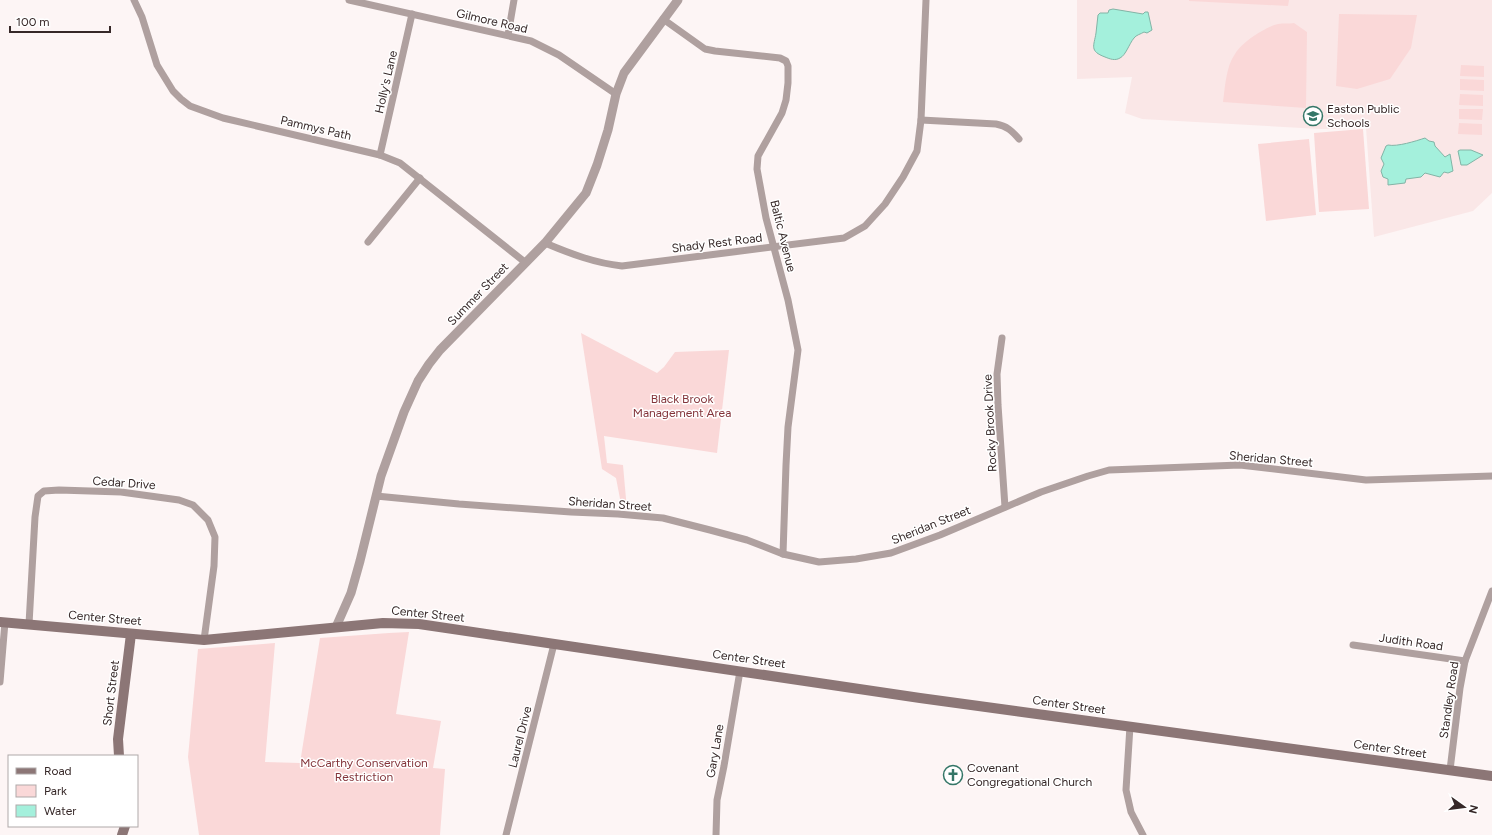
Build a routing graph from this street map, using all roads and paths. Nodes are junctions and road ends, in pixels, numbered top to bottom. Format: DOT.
graph roads {
  1 [pos="134,0"];
  2 [pos="349,0"];
  3 [pos="514,0"];
  4 [pos="678,0"];
  5 [pos="926,0"];
  6 [pos="412,14"];
  7 [pos="663,19"];
  8 [pos="508,35"];
  9 [pos="616,94"];
  10 [pos="921,120"];
  11 [pos="1019,139"];
  12 [pos="380,155"];
  13 [pos="420,178"];
  14 [pos="368,242"];
  15 [pos="546,243"];
  16 [pos="773,247"];
  17 [pos="526,262"];
  18 [pos="1002,338"];
  19 [pos="1492,476"];
  20 [pos="376,496"];
  21 [pos="1006,507"];
  22 [pos="783,554"];
  23 [pos="1492,591"];
  24 [pos="3,622"];
  25 [pos="29,624"];
  26 [pos="336,627"];
  27 [pos="131,634"];
  28 [pos="204,640"];
  29 [pos="554,644"];
  30 [pos="1353,645"];
  31 [pos="1465,661"];
  32 [pos="740,671"];
  33 [pos="0,682"];
  34 [pos="1130,726"];
  35 [pos="119,755"];
  36 [pos="1450,770"];
  37 [pos="1492,776"];
  38 [pos="506,835"];
  39 [pos="716,835"];
  40 [pos="1143,835"];
  1 -- 12 [label="street, Pammys Path"];
  2 -- 6 [label="street, Gilmore Road"];
  3 -- 8 [label="street"];
  4 -- 7 [label="street, Summer Street"];
  5 -- 10 [label="street, Shady Rest Road"];
  6 -- 8 [label="street, Gilmore Road"];
  6 -- 12 [label="street, Holly's Lane"];
  7 -- 9 [label="street, Summer Street"];
  7 -- 16 [label="street, Baltic Avenue"];
  8 -- 9 [label="street, Gilmore Road"];
  9 -- 15 [label="street, Summer Street"];
  10 -- 11 [label="street"];
  10 -- 16 [label="street, Shady Rest Road"];
  12 -- 13 [label="street, Pammys Path"];
  13 -- 14 [label="street"];
  13 -- 17 [label="street, Pammys Path"];
  15 -- 16 [label="street, Shady Rest Road"];
  15 -- 17 [label="street, Summer Street"];
  16 -- 22 [label="street, Baltic Avenue"];
  17 -- 20 [label="street, Summer Street"];
  18 -- 21 [label="street, Rocky Brook Drive"];
  19 -- 21 [label="street, Sheridan Street"];
  20 -- 22 [label="street, Sheridan Street"];
  20 -- 26 [label="street, Summer Street"];
  21 -- 22 [label="street, Sheridan Street"];
  23 -- 31 [label="street, Standley Road"];
  24 -- 25 [label="main road, Center Street"];
  24 -- 33 [label="street"];
  25 -- 27 [label="main road, Center Street"];
  25 -- 28 [label="street, Cedar Drive"];
  26 -- 28 [label="main road, Center Street"];
  26 -- 29 [label="main road, Center Street"];
  27 -- 28 [label="main road, Center Street"];
  27 -- 35 [label="main road, Short Street"];
  29 -- 32 [label="main road, Center Street"];
  29 -- 38 [label="street, Laurel Drive"];
  30 -- 31 [label="street, Judith Road"];
  31 -- 36 [label="street, Standley Road"];
  32 -- 34 [label="main road, Center Street"];
  32 -- 39 [label="street, Gary Lane"];
  34 -- 36 [label="main road, Center Street"];
  34 -- 40 [label="street"];
  36 -- 37 [label="main road, Center Street"];
}
